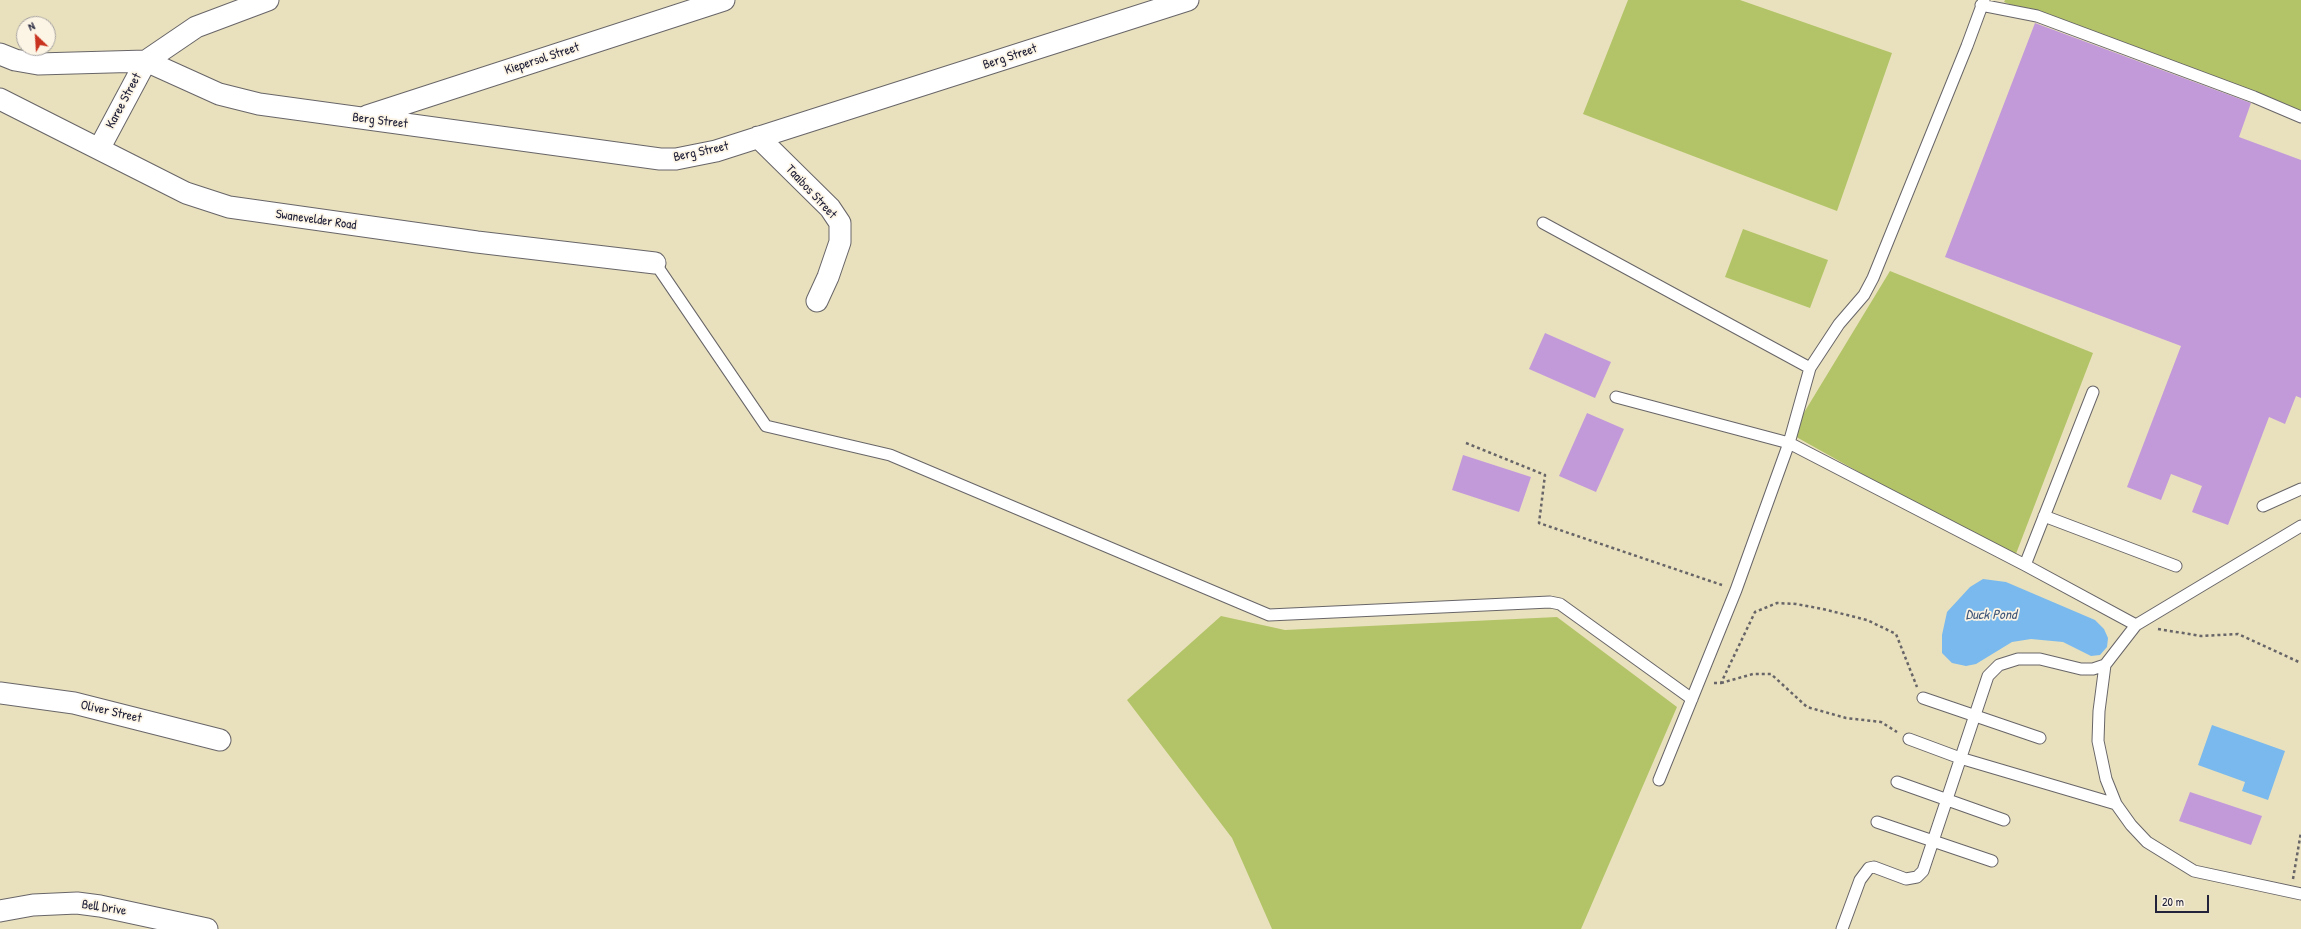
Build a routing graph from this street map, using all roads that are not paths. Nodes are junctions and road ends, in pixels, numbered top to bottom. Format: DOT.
graph roads {
  1 [pos="268,0"];
  2 [pos="724,0"];
  3 [pos="1188,0"];
  4 [pos="1982,3"];
  5 [pos="0,54"];
  6 [pos="152,60"];
  7 [pos="0,98"];
  8 [pos="2301,117"];
  9 [pos="360,118"];
  10 [pos="758,137"];
  11 [pos="105,152"];
  12 [pos="1543,223"];
  13 [pos="655,263"];
  14 [pos="816,301"];
  15 [pos="1810,368"];
  16 [pos="2094,392"];
  17 [pos="1616,397"];
  18 [pos="1789,443"];
  19 [pos="2301,489"];
  20 [pos="2263,506"];
  21 [pos="2044,516"];
  22 [pos="2301,526"];
  23 [pos="2025,564"];
  24 [pos="2176,566"];
  25 [pos="2136,625"];
  26 [pos="2105,665"];
  27 [pos="0,693"];
  28 [pos="1923,698"];
  29 [pos="1692,699"];
  30 [pos="1974,716"];
  31 [pos="2040,738"];
  32 [pos="1909,739"];
  33 [pos="220,740"];
  34 [pos="1960,758"];
  35 [pos="1659,780"];
  36 [pos="1897,782"];
  37 [pos="1946,800"];
  38 [pos="2116,804"];
  39 [pos="2004,820"];
  40 [pos="1877,822"];
  41 [pos="1933,840"];
  42 [pos="1992,861"];
  43 [pos="2296,894"];
  44 [pos="0,911"];
  45 [pos="207,929"];
  46 [pos="1842,929"];
  1 -- 6 [label="street, Karee Street"];
  2 -- 9 [label="street, Kiepersol Street"];
  3 -- 10 [label="street, Berg Street"];
  4 -- 8 [label="lane"];
  4 -- 15 [label="lane"];
  5 -- 6 [label="street"];
  6 -- 9 [label="street, Berg Street"];
  6 -- 11 [label="street, Karee Street"];
  7 -- 11 [label="street, Swanevelder Road"];
  9 -- 10 [label="street, Berg Street"];
  10 -- 14 [label="street, Taaibos Street"];
  11 -- 13 [label="street, Swanevelder Road"];
  12 -- 15 [label="lane"];
  13 -- 29 [label="lane"];
  15 -- 18 [label="lane"];
  16 -- 21 [label="lane"];
  17 -- 18 [label="lane"];
  18 -- 23 [label="lane"];
  18 -- 29 [label="lane"];
  19 -- 20 [label="lane"];
  21 -- 23 [label="lane"];
  21 -- 24 [label="lane"];
  22 -- 25 [label="lane"];
  23 -- 25 [label="lane"];
  25 -- 26 [label="lane"];
  26 -- 30 [label="lane"];
  26 -- 38 [label="lane"];
  27 -- 33 [label="street, Oliver Street"];
  28 -- 30 [label="lane"];
  29 -- 35 [label="lane"];
  30 -- 31 [label="lane"];
  30 -- 34 [label="lane"];
  32 -- 34 [label="lane"];
  34 -- 37 [label="lane"];
  34 -- 38 [label="lane"];
  36 -- 37 [label="lane"];
  37 -- 39 [label="lane"];
  37 -- 41 [label="lane"];
  38 -- 43 [label="lane"];
  40 -- 41 [label="lane"];
  41 -- 42 [label="lane"];
  41 -- 46 [label="lane"];
  44 -- 45 [label="street, Bell Drive"];
}
